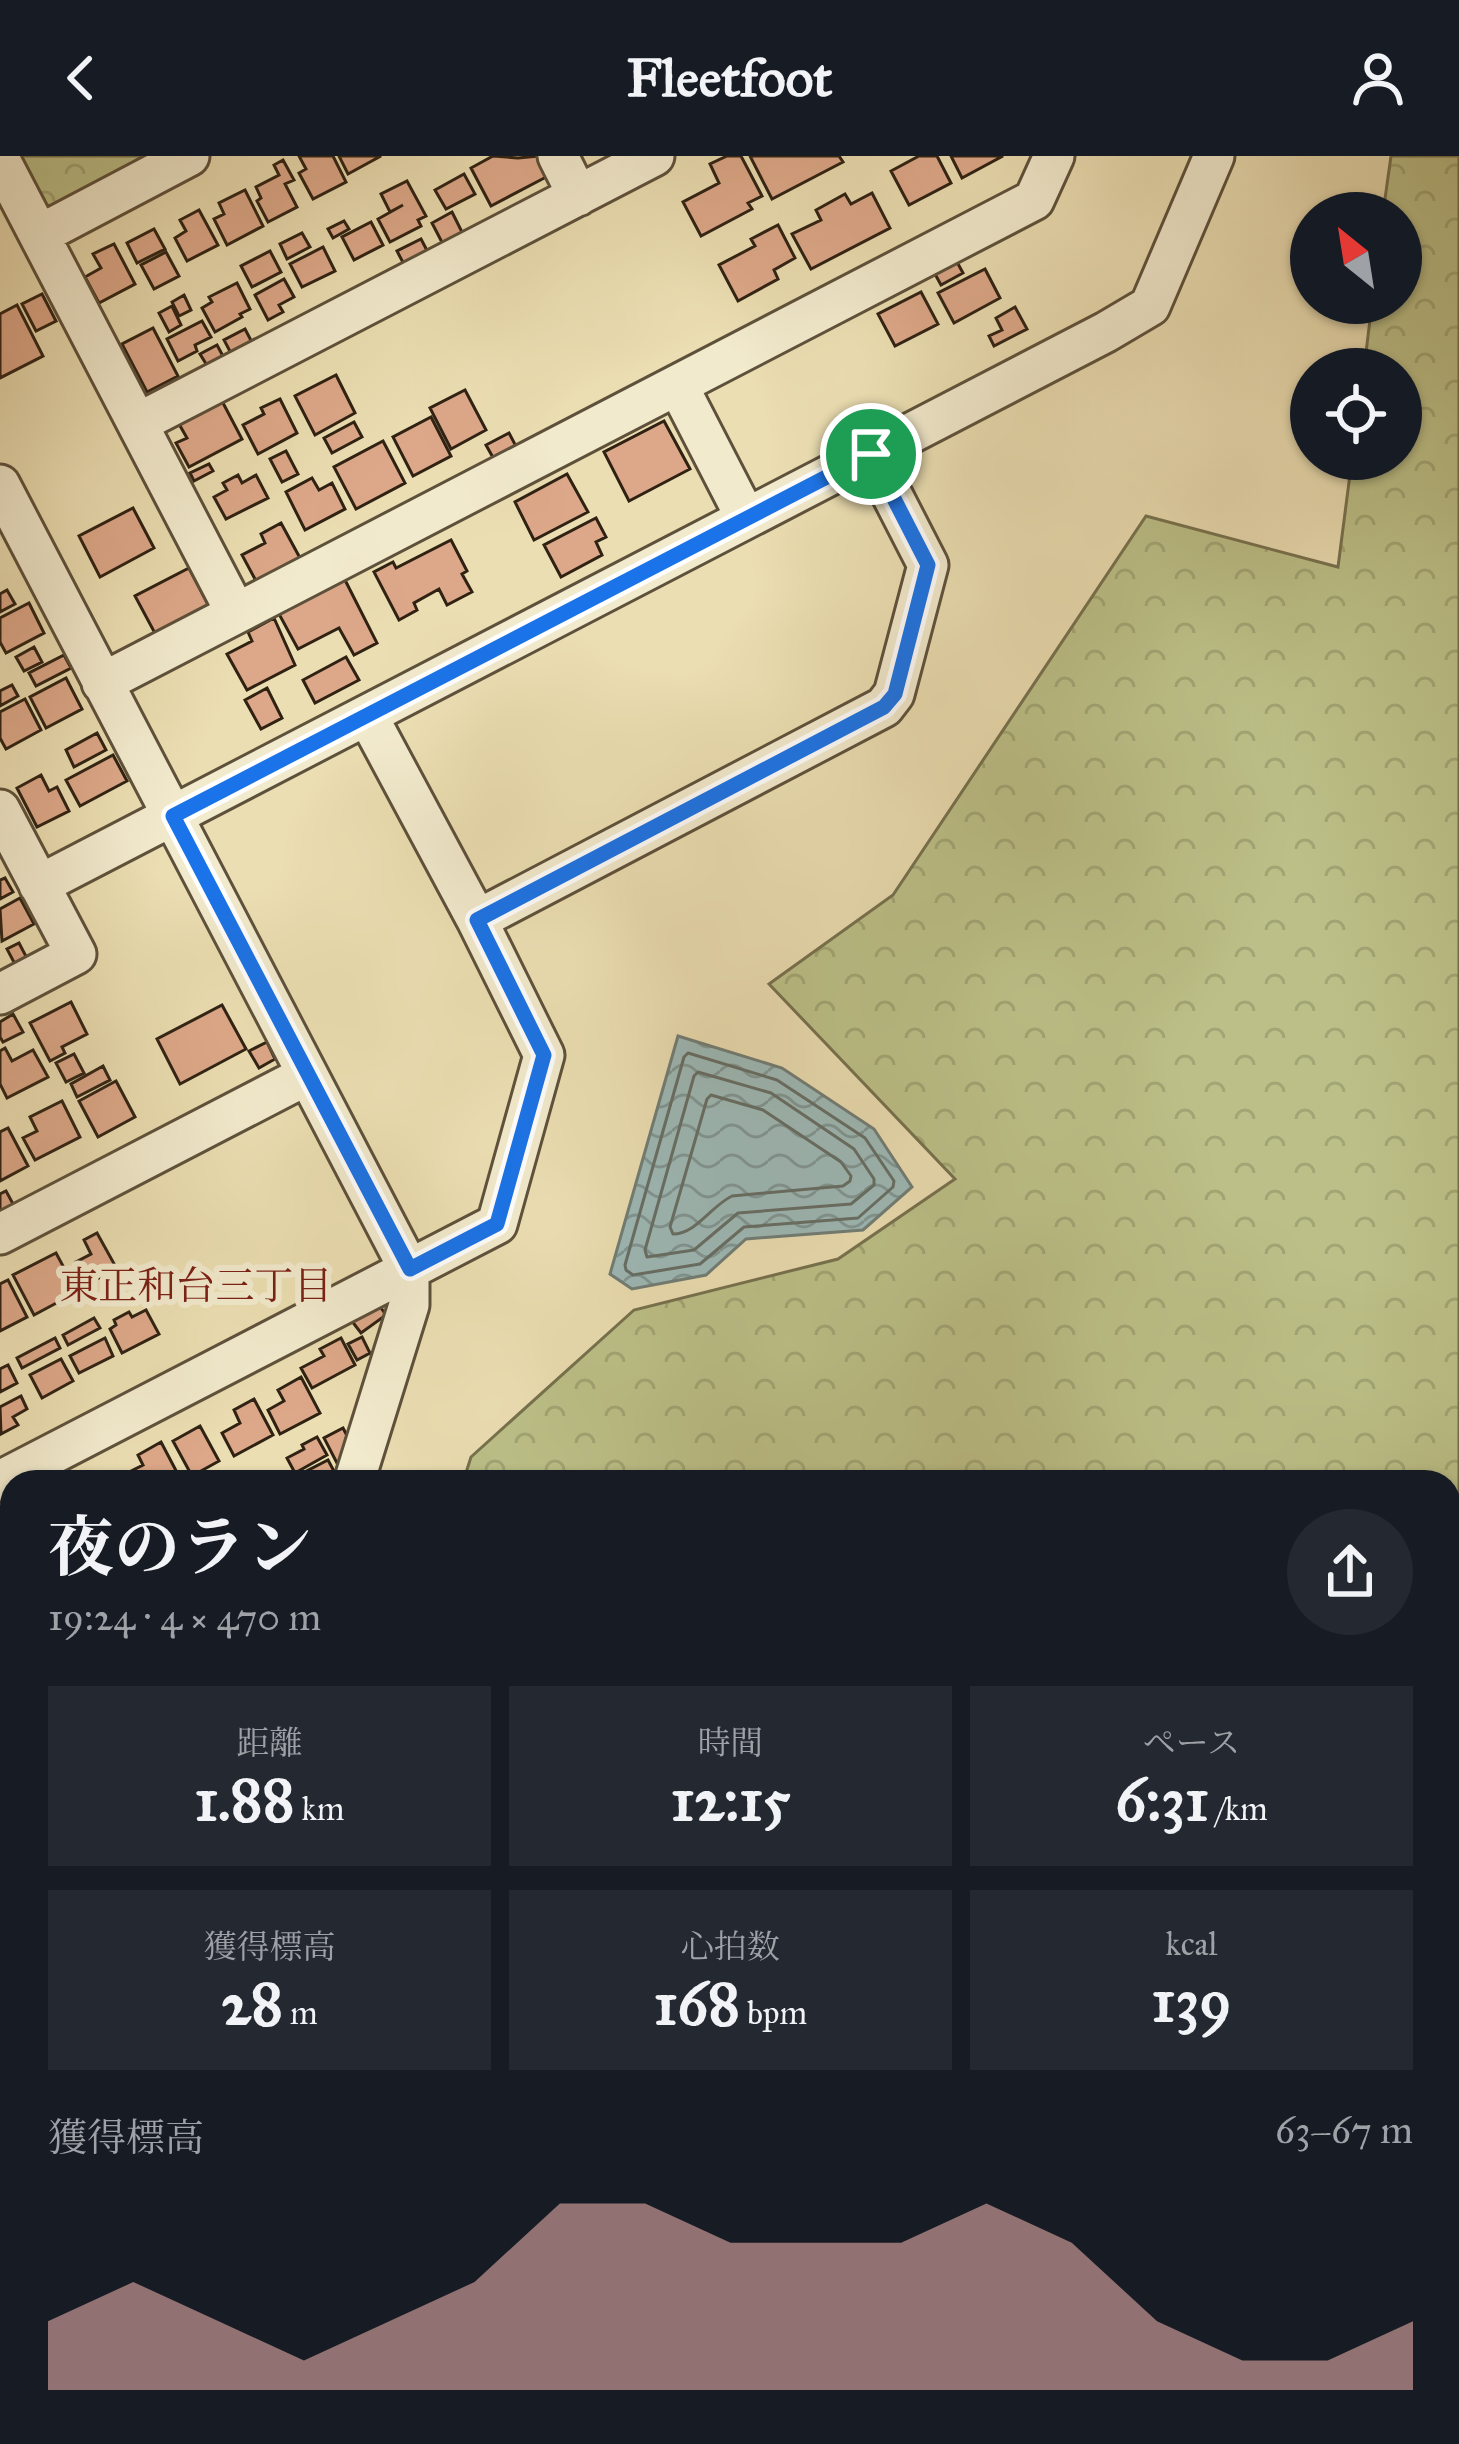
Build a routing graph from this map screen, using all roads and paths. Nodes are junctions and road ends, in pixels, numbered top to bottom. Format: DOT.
graph roads {
  1 [pos="189,156"];
  2 [pos="558,156"];
  3 [pos="654,156"];
  4 [pos="1054,156"];
  5 [pos="1214,156"];
  6 [pos="0,160"];
  7 [pos="578,196"];
  8 [pos="39,235"];
  9 [pos="678,386"];
  10 [pos="138,423"];
  11 [pos="871,454"];
  12 [pos="0,484"];
  13 [pos="746,518"];
  14 [pos="236,613"];
  15 [pos="102,683"];
  16 [pos="368,715"];
  17 [pos="0,810"];
  18 [pos="173,816"];
  19 [pos="39,885"];
  20 [pos="477,920"];
  21 [pos="0,994"];
  22 [pos="307,1075"];
  23 [pos="0,1234"];
  24 [pos="410,1269"];
  25 [pos="21,1470"];
  26 [pos="358,1470"];
  1 -- 8 [label="street"];
  2 -- 7 [label="street"];
  3 -- 7 [label="street"];
  4 -- 9 [label="street"];
  5 -- 11 [label="street"];
  6 -- 8 [label="street"];
  7 -- 10 [label="street"];
  8 -- 10 [label="street"];
  9 -- 13 [label="street"];
  9 -- 14 [label="street"];
  10 -- 14 [label="street"];
  11 -- 13 [label="street"];
  11 -- 20 [label="street"];
  12 -- 15 [label="street"];
  13 -- 16 [label="street"];
  14 -- 15 [label="street"];
  15 -- 18 [label="street"];
  16 -- 18 [label="street"];
  16 -- 20 [label="street"];
  17 -- 19 [label="street"];
  18 -- 19 [label="street"];
  18 -- 22 [label="street"];
  19 -- 21 [label="street"];
  20 -- 24 [label="street"];
  22 -- 23 [label="street"];
  22 -- 24 [label="street"];
  24 -- 25 [label="street"];
  24 -- 26 [label="street"];
}
